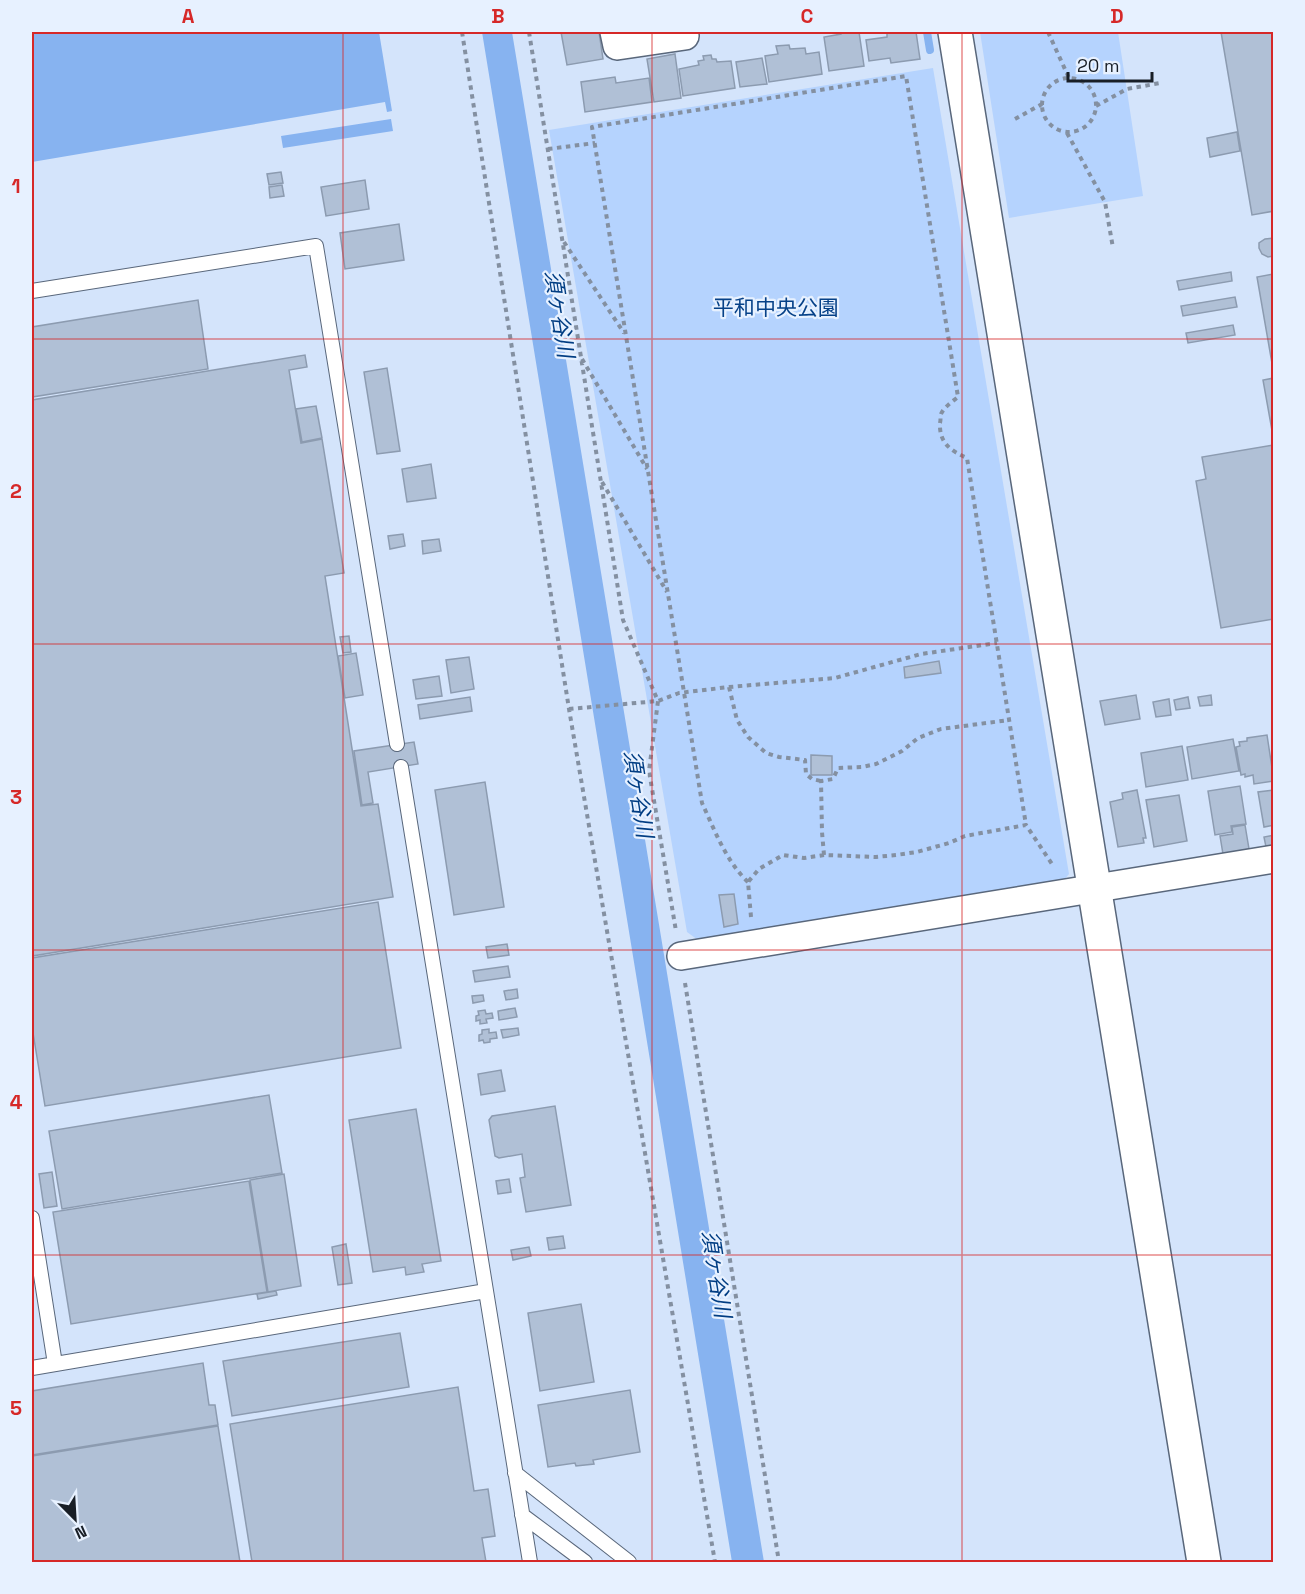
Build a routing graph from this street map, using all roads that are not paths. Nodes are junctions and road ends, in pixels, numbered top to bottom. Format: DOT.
graph roads {
  1 [pos="615,32"];
  2 [pos="684,32"];
  3 [pos="955,32"];
  4 [pos="32,291"];
  5 [pos="397,744"];
  6 [pos="401,767"];
  7 [pos="1274,859"];
  8 [pos="1094,888"];
  9 [pos="681,956"];
  10 [pos="32,1218"];
  11 [pos="486,1291"];
  12 [pos="55,1365"];
  13 [pos="32,1368"];
  14 [pos="515,1473"];
  15 [pos="522,1515"];
  16 [pos="530,1563"];
  17 [pos="585,1563"];
  18 [pos="629,1563"];
  19 [pos="1204,1563"];
  1 -- 2 [label="street"];
  3 -- 8 [label="street"];
  4 -- 5 [label="lane"];
  6 -- 11 [label="lane"];
  7 -- 8 [label="street"];
  8 -- 9 [label="street"];
  8 -- 19 [label="street"];
  10 -- 12 [label="lane"];
  11 -- 12 [label="lane"];
  11 -- 14 [label="lane"];
  12 -- 13 [label="lane"];
  14 -- 15 [label="lane"];
  14 -- 18 [label="lane"];
  15 -- 16 [label="lane"];
  15 -- 17 [label="lane"];
}
